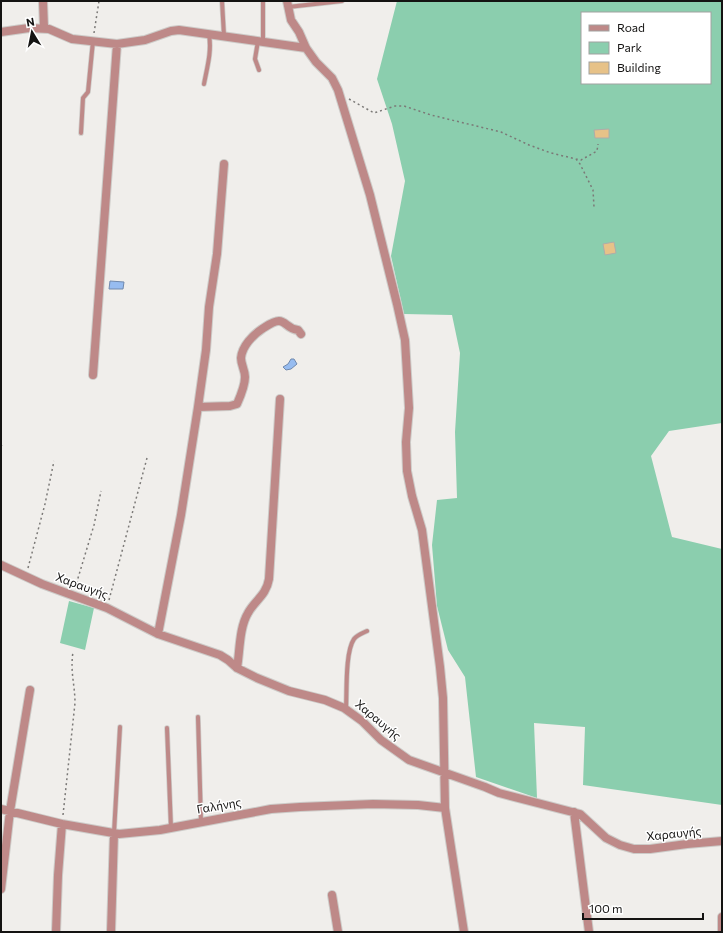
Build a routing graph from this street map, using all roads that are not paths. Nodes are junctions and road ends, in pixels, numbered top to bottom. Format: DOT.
graph roads {
  1 [pos="43,1"];
  2 [pos="222,1"];
  3 [pos="263,1"];
  4 [pos="342,1"];
  5 [pos="288,4"];
  6 [pos="44,28"];
  7 [pos="1,32"];
  8 [pos="209,34"];
  9 [pos="224,37"];
  10 [pos="93,41"];
  11 [pos="261,42"];
  12 [pos="117,44"];
  13 [pos="306,48"];
  14 [pos="259,70"];
  15 [pos="204,84"];
  16 [pos="81,134"];
  17 [pos="224,164"];
  18 [pos="301,334"];
  19 [pos="94,375"];
  20 [pos="280,399"];
  21 [pos="198,407"];
  22 [pos="1,565"];
  23 [pos="368,631"];
  24 [pos="158,634"];
  25 [pos="237,668"];
  26 [pos="30,690"];
  27 [pos="346,709"];
  28 [pos="198,717"];
  29 [pos="120,727"];
  30 [pos="167,728"];
  31 [pos="444,773"];
  32 [pos="445,808"];
  33 [pos="1,809"];
  34 [pos="10,811"];
  35 [pos="574,812"];
  36 [pos="201,822"];
  37 [pos="62,824"];
  38 [pos="171,828"];
  39 [pos="114,833"];
  40 [pos="722,841"];
  41 [pos="1,889"];
  42 [pos="332,894"];
  43 [pos="722,917"];
  44 [pos="56,932"];
  45 [pos="111,932"];
  46 [pos="338,932"];
  47 [pos="464,932"];
  48 [pos="589,932"];
  49 [pos="722,932"];
  1 -- 6 [label="street"];
  2 -- 9 [label="lane"];
  3 -- 11 [label="lane"];
  4 -- 5 [label="lane"];
  5 -- 13 [label="street"];
  6 -- 7 [label="street"];
  6 -- 10 [label="street"];
  8 -- 9 [label="street"];
  8 -- 12 [label="street"];
  8 -- 15 [label="lane"];
  9 -- 11 [label="street"];
  10 -- 12 [label="street"];
  10 -- 16 [label="lane"];
  11 -- 13 [label="street"];
  11 -- 14 [label="lane"];
  12 -- 19 [label="street"];
  13 -- 31 [label="street"];
  17 -- 21 [label="street"];
  18 -- 21 [label="street"];
  20 -- 25 [label="street"];
  21 -- 24 [label="street"];
  22 -- 24 [label="street, Χαραυγής"];
  23 -- 27 [label="lane"];
  24 -- 25 [label="street, Χαραυγής"];
  25 -- 27 [label="street, Χαραυγής"];
  26 -- 34 [label="street"];
  27 -- 31 [label="street, Χαραυγής"];
  28 -- 36 [label="lane"];
  29 -- 39 [label="lane"];
  30 -- 38 [label="lane"];
  31 -- 32 [label="street"];
  31 -- 35 [label="street, Χαραυγής"];
  32 -- 36 [label="street, Γαλήνης"];
  32 -- 47 [label="street"];
  33 -- 34 [label="street, Γαλήνης"];
  34 -- 37 [label="street, Γαλήνης"];
  34 -- 41 [label="street"];
  35 -- 40 [label="street, Χαραυγής"];
  35 -- 48 [label="street"];
  36 -- 38 [label="street, Γαλήνης"];
  37 -- 39 [label="street, Γαλήνης"];
  37 -- 44 [label="street"];
  38 -- 39 [label="street, Γαλήνης"];
  39 -- 45 [label="street"];
  42 -- 46 [label="street"];
  43 -- 49 [label="street"];
}
